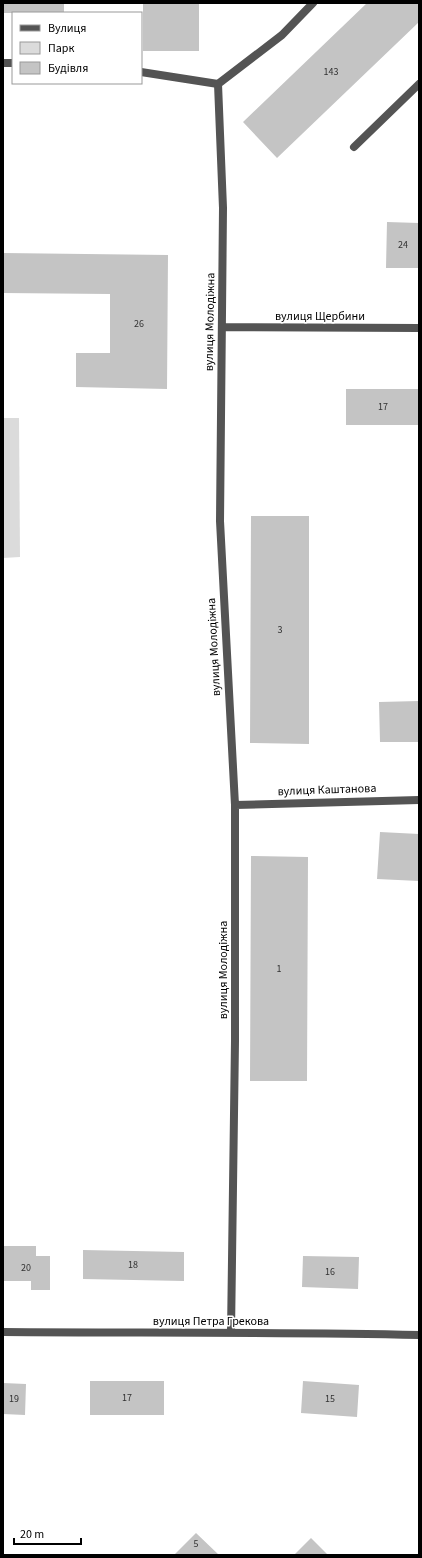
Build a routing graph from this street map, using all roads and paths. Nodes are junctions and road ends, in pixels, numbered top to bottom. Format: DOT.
graph roads {
  1 [pos="313,3"];
  2 [pos="142,72"];
  3 [pos="218,84"];
  4 [pos="419,84"];
  5 [pos="354,147"];
  6 [pos="222,327"];
  7 [pos="419,328"];
  8 [pos="419,800"];
  9 [pos="235,805"];
  10 [pos="3,1332"];
  11 [pos="231,1333"];
  12 [pos="419,1335"];
  1 -- 3 [label="street"];
  2 -- 3 [label="street"];
  3 -- 6 [label="street, вулиця Молодіжна"];
  4 -- 5 [label="street"];
  6 -- 7 [label="street, вулиця Щербини"];
  6 -- 9 [label="street, вулиця Молодіжна"];
  8 -- 9 [label="street, вулиця Каштанова"];
  9 -- 11 [label="street, вулиця Молодіжна"];
  10 -- 11 [label="street, вулиця Петра Грекова"];
  11 -- 12 [label="street, вулиця Петра Грекова"];
}
